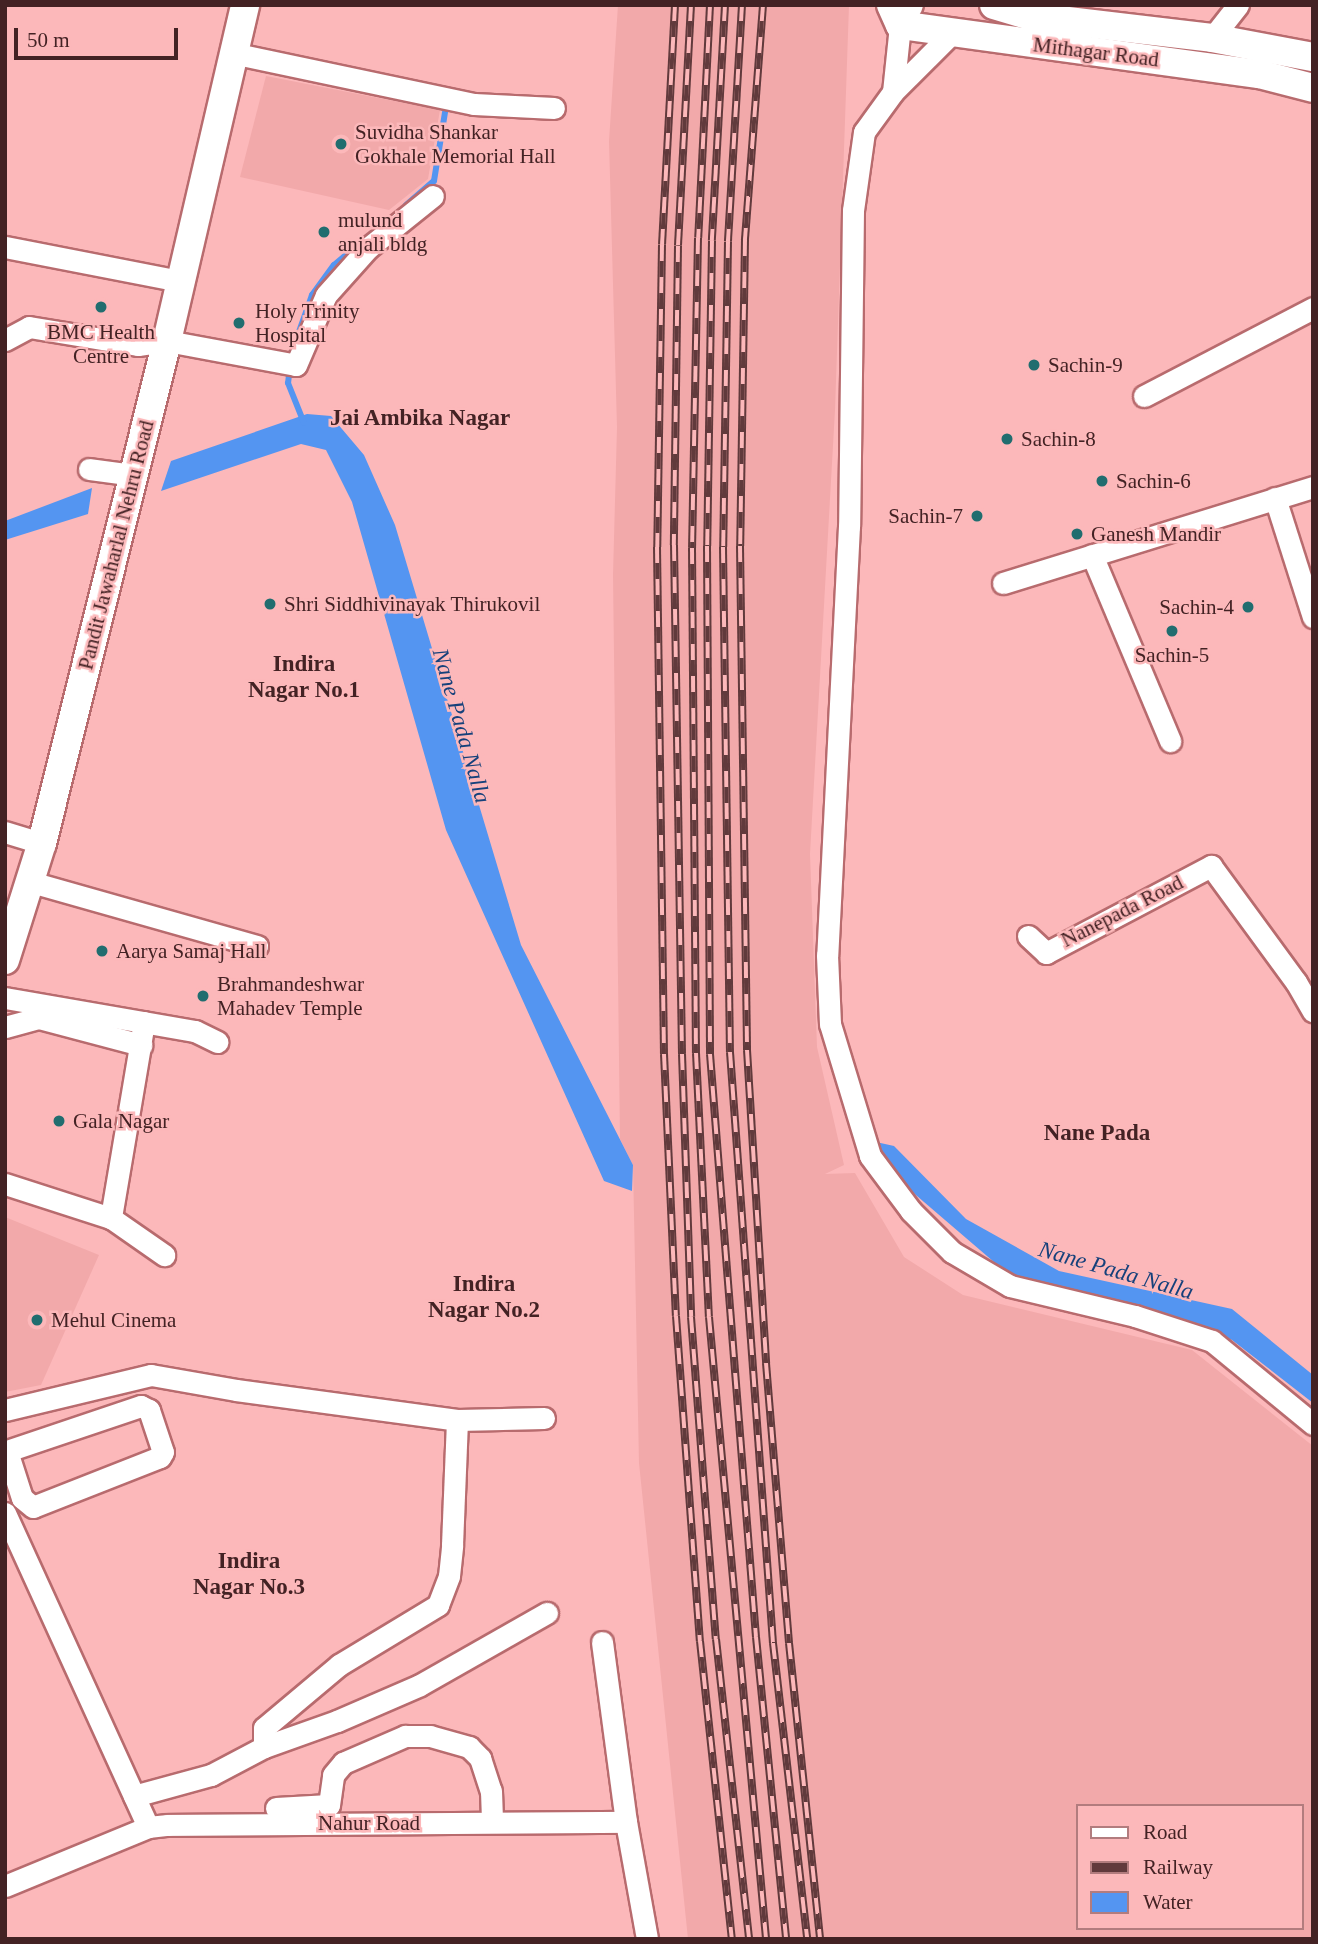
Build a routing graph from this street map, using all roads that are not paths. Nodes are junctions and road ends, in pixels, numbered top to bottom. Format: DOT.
graph roads {
  1 [pos="245,5"];
  2 [pos="994,5"];
  3 [pos="1238,5"];
  4 [pos="901,12"];
  5 [pos="952,33"];
  6 [pos="1212,38"];
  7 [pos="232,52"];
  8 [pos="1313,57"];
  9 [pos="1313,88"];
  10 [pos="892,92"];
  11 [pos="554,108"];
  12 [pos="433,196"];
  13 [pos="5,247"];
  14 [pos="180,281"];
  15 [pos="1313,308"];
  16 [pos="5,340"];
  17 [pos="167,341"];
  18 [pos="1144,396"];
  19 [pos="89,469"];
  20 [pos="134,475"];
  21 [pos="1313,487"];
  22 [pos="1275,498"];
  23 [pos="1092,555"];
  24 [pos="1003,583"];
  25 [pos="1313,617"];
  26 [pos="1170,741"];
  27 [pos="5,832"];
  28 [pos="42,844"];
  29 [pos="31,882"];
  30 [pos="1028,936"];
  31 [pos="257,946"];
  32 [pos="5,960"];
  33 [pos="5,998"];
  34 [pos="1313,1012"];
  35 [pos="144,1022"];
  36 [pos="7,1032"];
  37 [pos="218,1042"];
  38 [pos="141,1045"];
  39 [pos="5,1184"];
  40 [pos="111,1218"];
  41 [pos="164,1255"];
  42 [pos="5,1410"];
  43 [pos="544,1418"];
  44 [pos="457,1420"];
  45 [pos="1313,1424"];
  46 [pos="6,1452"];
  47 [pos="5,1513"];
  48 [pos="547,1613"];
  49 [pos="602,1643"];
  50 [pos="264,1747"];
  51 [pos="134,1796"];
  52 [pos="276,1808"];
  53 [pos="300,1816"];
  54 [pos="492,1822"];
  55 [pos="626,1822"];
  56 [pos="148,1827"];
  57 [pos="5,1886"];
  58 [pos="646,1939"];
  1 -- 7 [label="street, Pandit Jawaharlal Nehru Road"];
  2 -- 6 [label="street"];
  3 -- 6 [label="street"];
  4 -- 5 [label="street, Mithagar Road"];
  4 -- 10 [label="street"];
  5 -- 9 [label="street, Mithagar Road"];
  5 -- 10 [label="street"];
  6 -- 8 [label="street"];
  7 -- 11 [label="street"];
  7 -- 14 [label="street, Pandit Jawaharlal Nehru Road"];
  10 -- 45 [label="street"];
  12 -- 17 [label="street"];
  13 -- 14 [label="street"];
  14 -- 17 [label="street, Pandit Jawaharlal Nehru Road"];
  15 -- 18 [label="street"];
  16 -- 17 [label="street"];
  17 -- 20 [label="street, Pandit Jawaharlal Nehru Road"];
  19 -- 20 [label="street"];
  20 -- 28 [label="street, Pandit Jawaharlal Nehru Road"];
  21 -- 22 [label="street"];
  22 -- 23 [label="street"];
  22 -- 25 [label="street"];
  23 -- 24 [label="street"];
  23 -- 26 [label="street"];
  27 -- 28 [label="street"];
  28 -- 29 [label="street, Pandit Jawaharlal Nehru Road"];
  29 -- 31 [label="street"];
  29 -- 32 [label="street, Pandit Jawaharlal Nehru Road"];
  30 -- 34 [label="street, Nanepada Road"];
  33 -- 35 [label="street"];
  35 -- 37 [label="street"];
  35 -- 38 [label="street"];
  36 -- 38 [label="street"];
  38 -- 40 [label="street"];
  39 -- 40 [label="street"];
  40 -- 41 [label="street"];
  42 -- 44 [label="street"];
  43 -- 44 [label="street"];
  44 -- 50 [label="street"];
  46 -- 46 [label="street"];
  47 -- 51 [label="street"];
  48 -- 50 [label="street"];
  49 -- 55 [label="street"];
  50 -- 51 [label="street"];
  51 -- 56 [label="street"];
  52 -- 53 [label="street"];
  53 -- 54 [label="street, Nahur Road"];
  53 -- 54 [label="street"];
  53 -- 56 [label="street, Nahur Road"];
  54 -- 55 [label="street, Nahur Road"];
  55 -- 58 [label="street"];
  56 -- 57 [label="street, Nahur Road"];
}
